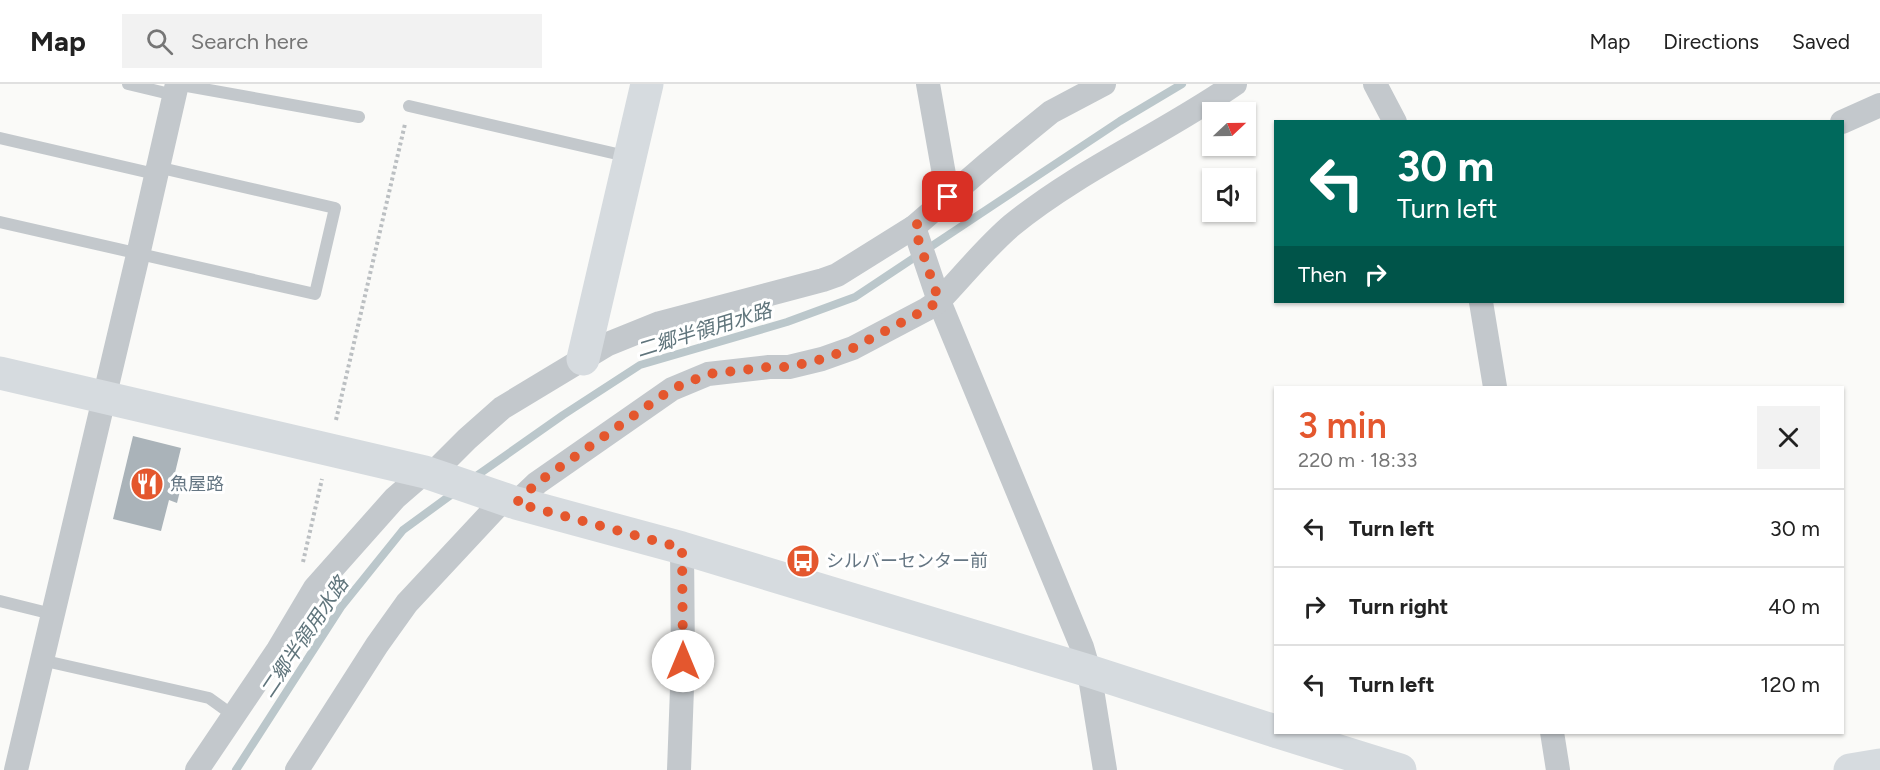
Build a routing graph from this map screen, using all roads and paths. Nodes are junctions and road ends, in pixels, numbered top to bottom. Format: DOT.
graph roads {
  1 [pos="128,84"];
  2 [pos="647,84"];
  3 [pos="928,84"];
  4 [pos="1104,84"];
  5 [pos="1235,84"];
  6 [pos="1375,84"];
  7 [pos="176,88"];
  8 [pos="1880,105"];
  9 [pos="409,106"];
  10 [pos="359,117"];
  11 [pos="1394,120"];
  12 [pos="1844,121"];
  13 [pos="0,138"];
  14 [pos="630,157"];
  15 [pos="156,171"];
  16 [pos="948,197"];
  17 [pos="0,222"];
  18 [pos="914,227"];
  19 [pos="138,255"];
  20 [pos="939,301"];
  21 [pos="1481,303"];
  22 [pos="583,359"];
  23 [pos="0,373"];
  24 [pos="1495,386"];
  25 [pos="104,397"];
  26 [pos="335,426"];
  27 [pos="324,470"];
  28 [pos="435,475"];
  29 [pos="505,499"];
  30 [pos="682,548"];
  31 [pos="0,602"];
  32 [pos="302,609"];
  33 [pos="52,614"];
  34 [pos="41,660"];
  35 [pos="1089,671"];
  36 [pos="234,716"];
  37 [pos="1274,731"];
  38 [pos="1283,734"];
  39 [pos="1552,734"];
  40 [pos="1880,765"];
  41 [pos="16,770"];
  42 [pos="197,770"];
  43 [pos="297,770"];
  44 [pos="680,770"];
  45 [pos="1105,770"];
  46 [pos="1400,770"];
  47 [pos="1558,770"];
  48 [pos="1850,770"];
  1 -- 7 [label="lane"];
  2 -- 14 [label="street"];
  3 -- 16 [label="street"];
  4 -- 16 [label="street"];
  5 -- 20 [label="street"];
  6 -- 11 [label="street"];
  7 -- 10 [label="lane"];
  7 -- 15 [label="street"];
  8 -- 12 [label="street"];
  9 -- 14 [label="lane"];
  9 -- 26 [label="path"];
  13 -- 15 [label="lane"];
  14 -- 22 [label="street"];
  15 -- 19 [label="street"];
  15 -- 19 [label="lane"];
  16 -- 18 [label="street"];
  17 -- 19 [label="lane"];
  18 -- 20 [label="street"];
  18 -- 22 [label="street"];
  19 -- 25 [label="street"];
  20 -- 29 [label="street"];
  20 -- 35 [label="street"];
  21 -- 24 [label="street"];
  22 -- 28 [label="street"];
  23 -- 25 [label="street"];
  25 -- 28 [label="street"];
  25 -- 33 [label="street"];
  27 -- 32 [label="path"];
  28 -- 29 [label="street"];
  28 -- 32 [label="street"];
  29 -- 30 [label="street"];
  29 -- 43 [label="street"];
  30 -- 35 [label="street"];
  30 -- 44 [label="street"];
  31 -- 33 [label="lane"];
  32 -- 36 [label="street"];
  33 -- 34 [label="street"];
  34 -- 36 [label="lane"];
  34 -- 41 [label="street"];
  35 -- 37 [label="street"];
  35 -- 45 [label="street"];
  36 -- 42 [label="street"];
  38 -- 46 [label="street"];
  39 -- 47 [label="street"];
  40 -- 48 [label="street"];
}
